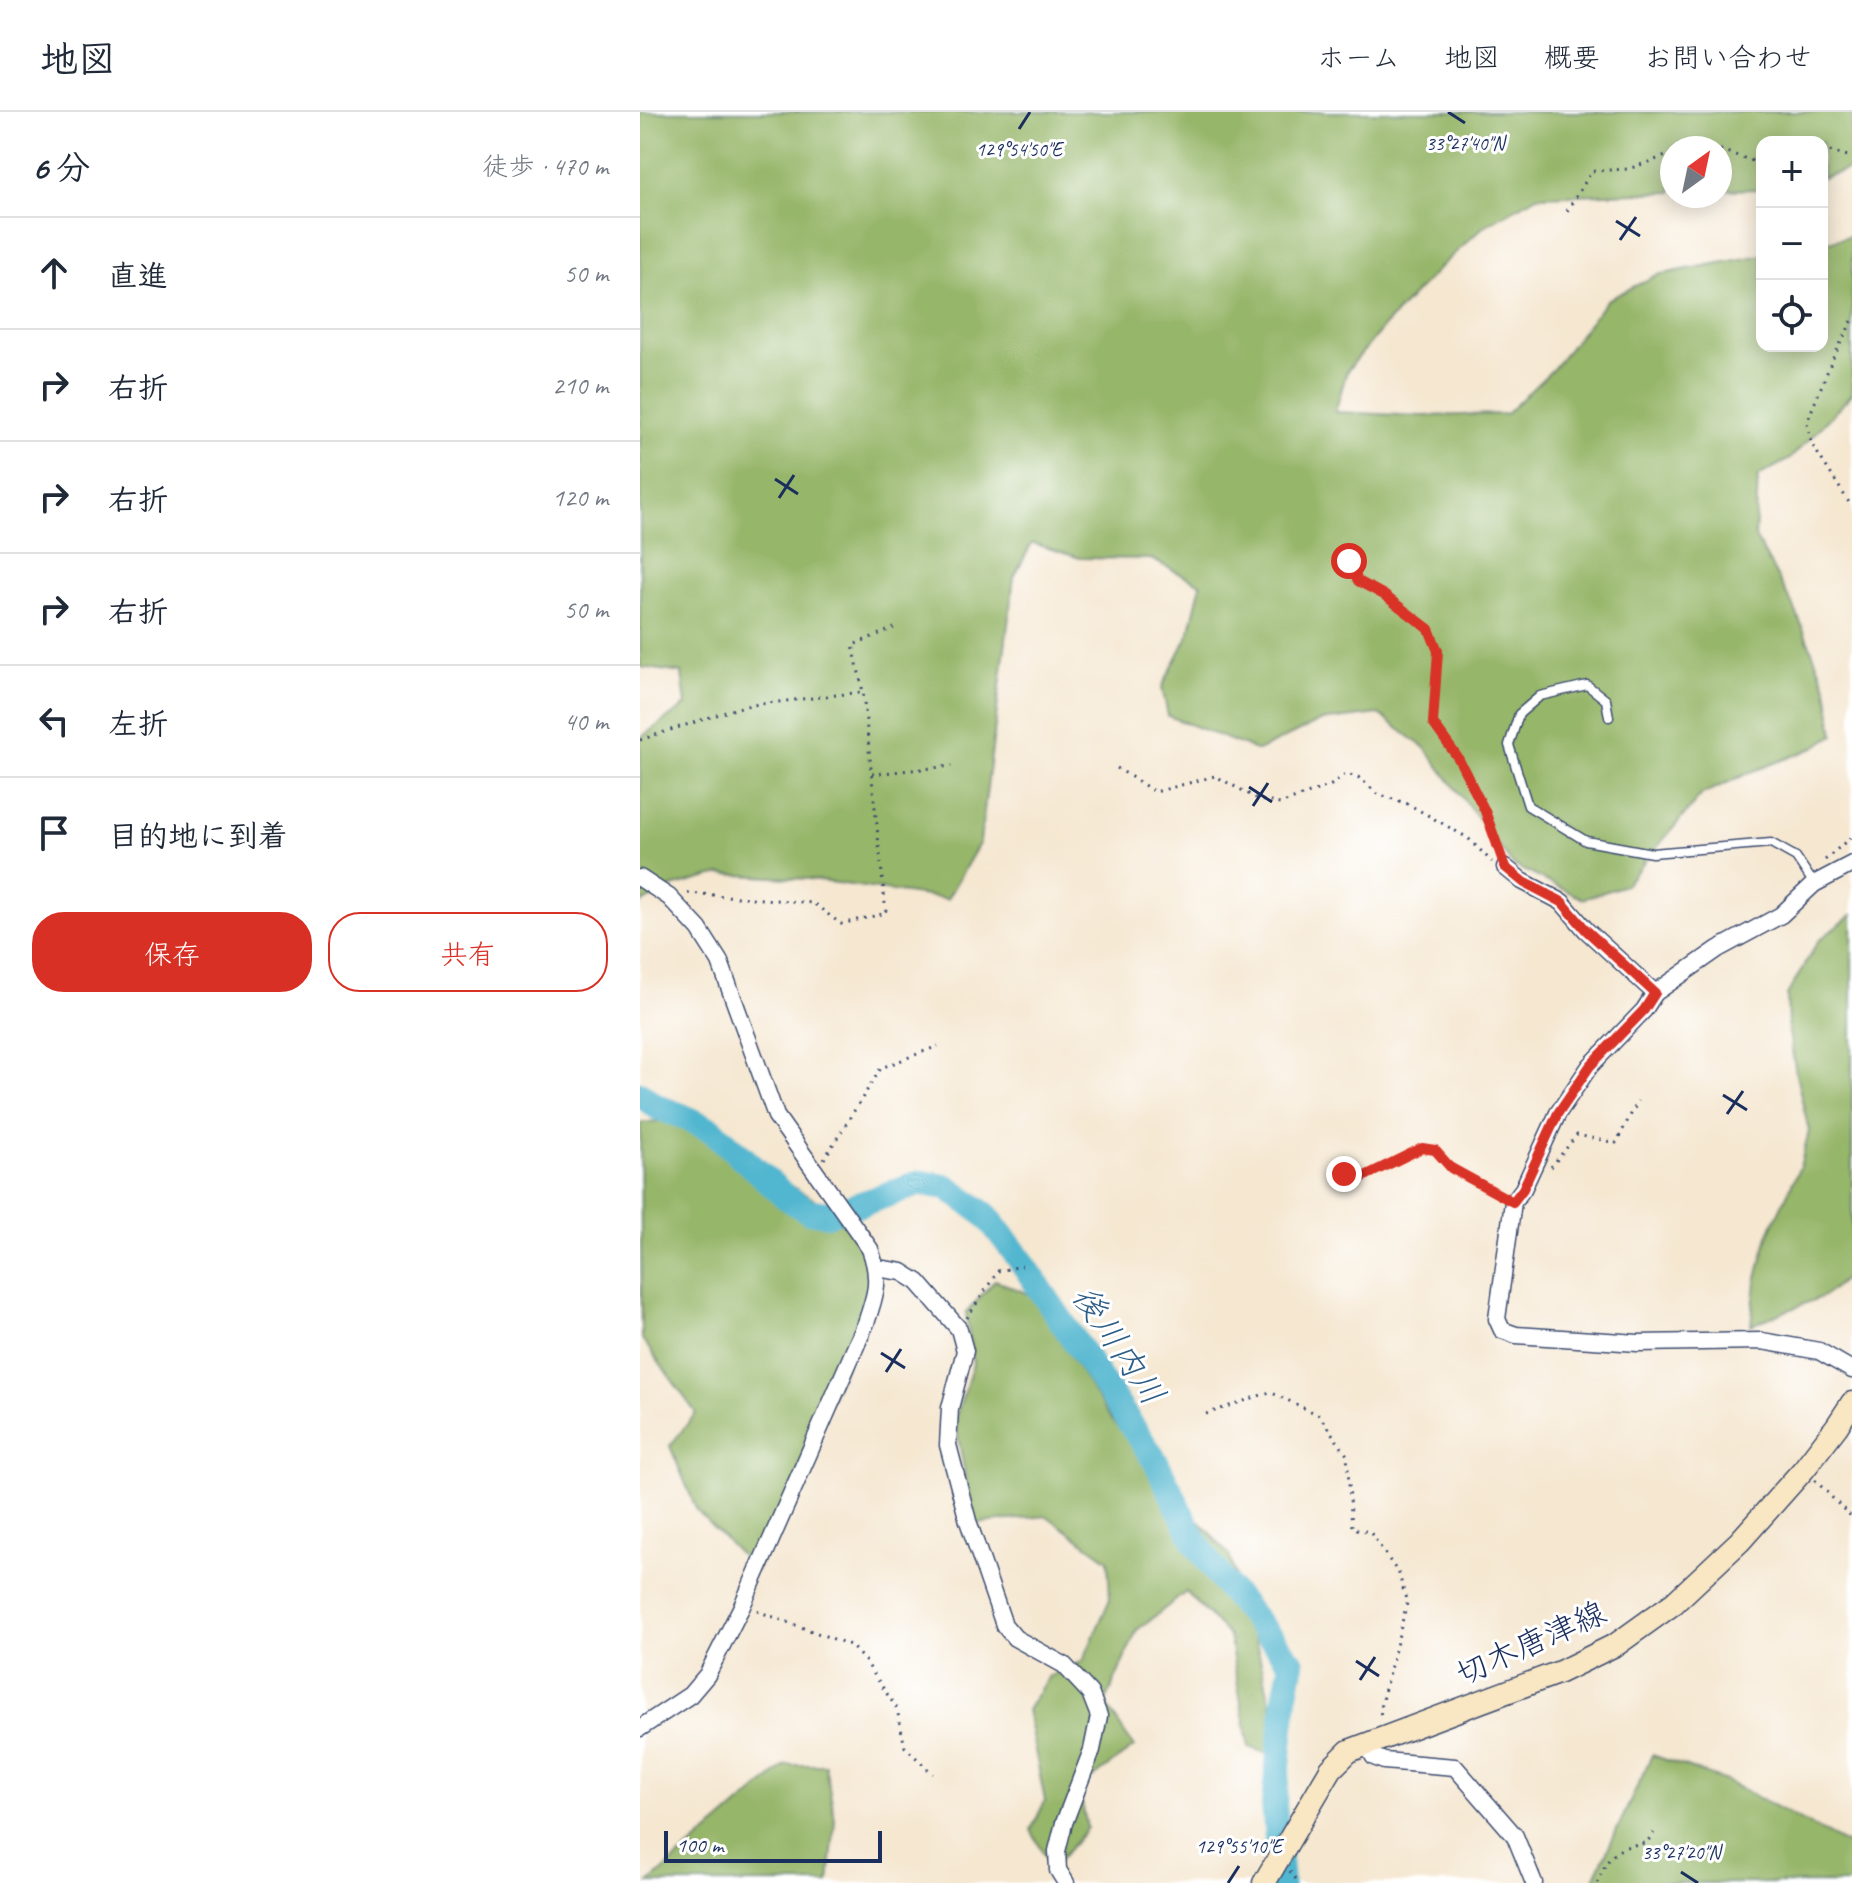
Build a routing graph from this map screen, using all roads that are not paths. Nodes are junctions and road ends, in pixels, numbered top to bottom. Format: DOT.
graph roads {
  1 [pos="1609,717"];
  2 [pos="1852,864"];
  3 [pos="1505,867"];
  4 [pos="640,878"];
  5 [pos="1814,884"];
  6 [pos="1655,993"];
  7 [pos="877,1268"];
  8 [pos="1852,1370"];
  9 [pos="1852,1403"];
  10 [pos="640,1728"];
  11 [pos="1374,1741"];
  12 [pos="1265,1880"];
  13 [pos="1066,1883"];
  14 [pos="1534,1883"];
  1 -- 5 [label="lane"];
  2 -- 5 [label="street"];
  3 -- 6 [label="street"];
  4 -- 7 [label="street"];
  5 -- 6 [label="street"];
  6 -- 8 [label="street"];
  7 -- 10 [label="street"];
  7 -- 13 [label="street"];
  9 -- 11 [label="main road, 切木唐津線"];
  11 -- 12 [label="main road, 切木唐津線"];
  11 -- 14 [label="street"];
}
